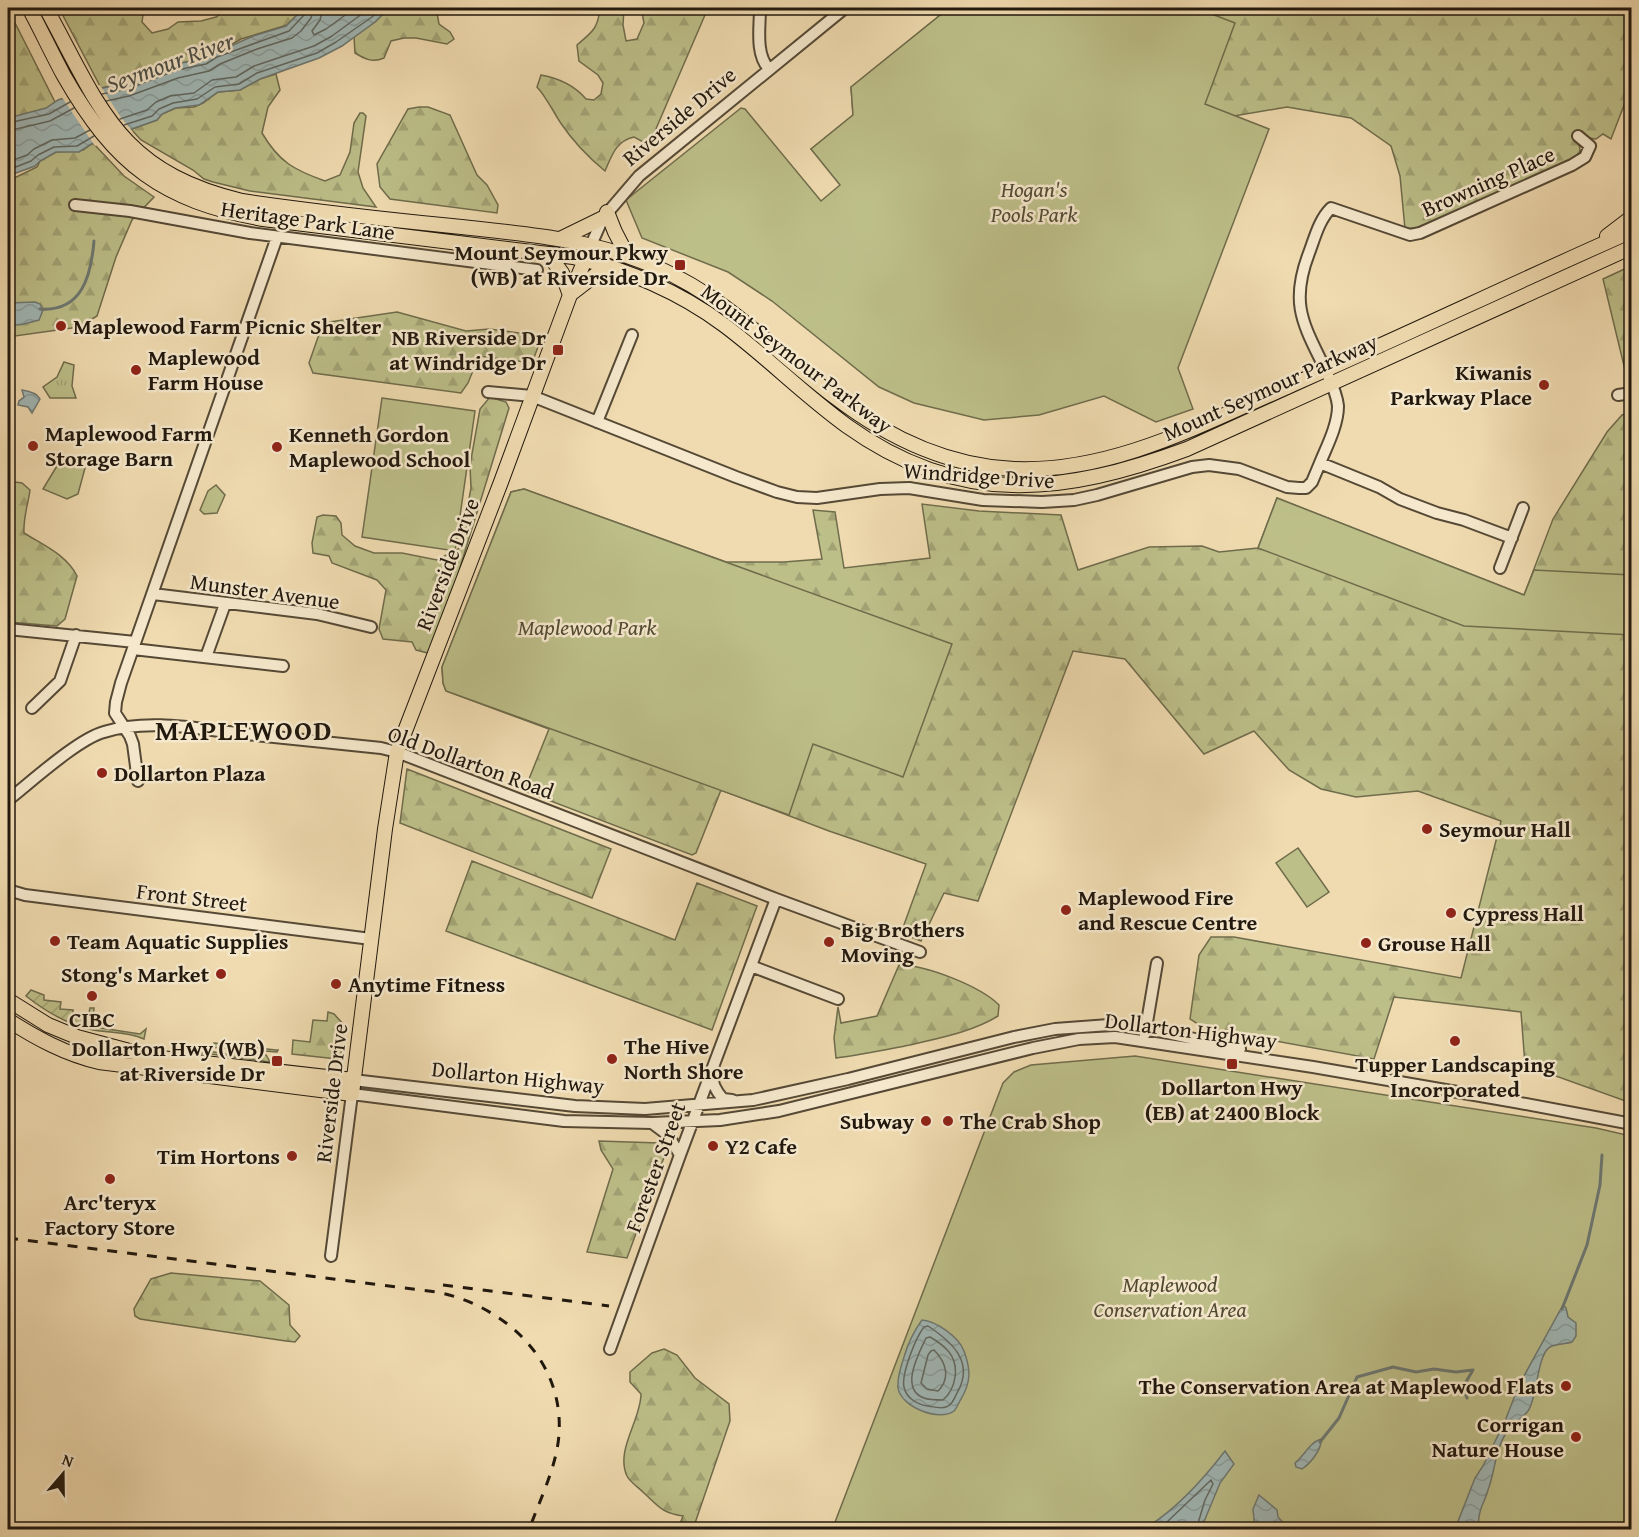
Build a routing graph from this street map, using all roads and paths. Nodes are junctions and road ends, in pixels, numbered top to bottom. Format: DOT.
graph roads {
  1 [pos="29,8"];
  2 [pos="46,8"];
  3 [pos="760,8"];
  4 [pos="845,8"];
  5 [pos="768,69"];
  6 [pos="1578,136"];
  7 [pos="124,148"];
  8 [pos="75,205"];
  9 [pos="605,215"];
  10 [pos="1632,217"];
  11 [pos="1632,231"];
  12 [pos="277,237"];
  13 [pos="562,238"];
  14 [pos="591,245"];
  15 [pos="1632,247"];
  16 [pos="1584,252"];
  17 [pos="548,254"];
  18 [pos="627,255"];
  19 [pos="585,260"];
  20 [pos="607,266"];
  21 [pos="537,270"];
  22 [pos="570,294"];
  23 [pos="632,335"];
  24 [pos="1325,370"];
  25 [pos="1332,383"];
  26 [pos="488,392"];
  27 [pos="1632,393"];
  28 [pos="1618,395"];
  29 [pos="532,396"];
  30 [pos="597,422"];
  31 [pos="1320,463"];
  32 [pos="1523,508"];
  33 [pos="1512,538"];
  34 [pos="1500,568"];
  35 [pos="153,594"];
  36 [pos="225,604"];
  37 [pos="371,627"];
  38 [pos="8,629"];
  39 [pos="76,635"];
  40 [pos="134,646"];
  41 [pos="206,657"];
  42 [pos="283,666"];
  43 [pos="32,708"];
  44 [pos="126,728"];
  45 [pos="397,752"];
  46 [pos="138,781"];
  47 [pos="8,800"];
  48 [pos="8,890"];
  49 [pos="776,899"];
  50 [pos="372,939"];
  51 [pos="920,952"];
  52 [pos="1157,963"];
  53 [pos="751,966"];
  54 [pos="838,999"];
  55 [pos="8,1000"];
  56 [pos="8,1020"];
  57 [pos="1144,1035"];
  58 [pos="711,1072"];
  59 [pos="353,1080"];
  60 [pos="352,1094"];
  61 [pos="744,1101"];
  62 [pos="699,1106"];
  63 [pos="692,1121"];
  64 [pos="652,1123"];
  65 [pos="1632,1124"];
  66 [pos="680,1155"];
  67 [pos="331,1256"];
  68 [pos="610,1349"];
  1 -- 7 [label="main road, Mount Seymour Parkway"];
  2 -- 7 [label="main road, Mount Seymour Parkway"];
  3 -- 5 [label="street"];
  4 -- 5 [label="street, Riverside Drive"];
  5 -- 9 [label="street, Riverside Drive"];
  6 -- 24 [label="street, Browning Place"];
  7 -- 13 [label="main road, Mount Seymour Parkway"];
  7 -- 17 [label="main road, Mount Seymour Parkway"];
  8 -- 12 [label="street, Heritage Park Lane"];
  9 -- 13 [label="main road"];
  9 -- 14 [label="street, Riverside Drive"];
  9 -- 18 [label="main road"];
  10 -- 16 [label="main road"];
  11 -- 16 [label="main road, Mount Seymour Parkway"];
  12 -- 21 [label="street, Heritage Park Lane"];
  12 -- 35 [label="street"];
  13 -- 14 [label="main road, Mount Seymour Parkway"];
  14 -- 18 [label="main road, Mount Seymour Parkway"];
  14 -- 19 [label="main road, Riverside Drive"];
  15 -- 25 [label="main road, Mount Seymour Parkway"];
  16 -- 24 [label="main road, Mount Seymour Parkway"];
  17 -- 19 [label="main road, Mount Seymour Parkway"];
  17 -- 22 [label="main road"];
  18 -- 24 [label="main road, Mount Seymour Parkway"];
  19 -- 20 [label="main road, Mount Seymour Parkway"];
  19 -- 22 [label="main road, Riverside Drive"];
  20 -- 22 [label="main road"];
  20 -- 25 [label="main road, Mount Seymour Parkway"];
  22 -- 29 [label="main road, Riverside Drive"];
  23 -- 30 [label="street"];
  24 -- 25 [label="street, Browning Place"];
  25 -- 31 [label="street, Browning Place"];
  26 -- 29 [label="street, Windridge Drive"];
  27 -- 28 [label="street"];
  29 -- 30 [label="street, Windridge Drive"];
  29 -- 45 [label="main road, Riverside Drive"];
  30 -- 31 [label="street, Windridge Drive"];
  31 -- 33 [label="street"];
  32 -- 33 [label="street"];
  33 -- 34 [label="street"];
  35 -- 36 [label="street, Munster Avenue"];
  35 -- 40 [label="street"];
  36 -- 37 [label="street, Munster Avenue"];
  36 -- 41 [label="street"];
  38 -- 39 [label="street"];
  39 -- 40 [label="street"];
  39 -- 43 [label="street"];
  40 -- 41 [label="street"];
  40 -- 44 [label="street"];
  41 -- 42 [label="street"];
  44 -- 45 [label="street, Old Dollarton Road"];
  44 -- 46 [label="street"];
  44 -- 47 [label="street, Old Dollarton Road"];
  45 -- 49 [label="street, Old Dollarton Road"];
  45 -- 50 [label="main road, Riverside Drive"];
  48 -- 50 [label="street, Front Street"];
  49 -- 51 [label="street, Old Dollarton Road"];
  49 -- 53 [label="street, Forester Street"];
  50 -- 59 [label="main road, Riverside Drive"];
  52 -- 57 [label="street"];
  53 -- 54 [label="street"];
  53 -- 58 [label="street, Forester Street"];
  55 -- 59 [label="main road, Dollarton Highway"];
  56 -- 60 [label="main road, Dollarton Highway"];
  57 -- 61 [label="street, Dollarton Highway"];
  57 -- 63 [label="street, Dollarton Highway"];
  57 -- 65 [label="street, Dollarton Highway"];
  58 -- 61 [label="street"];
  58 -- 62 [label="street, Forester Street"];
  59 -- 60 [label="main road, Riverside Drive"];
  59 -- 62 [label="street, Dollarton Highway"];
  60 -- 64 [label="street, Dollarton Highway"];
  60 -- 67 [label="street, Riverside Drive"];
  61 -- 62 [label="street, Dollarton Highway"];
  62 -- 63 [label="street, Forester Street"];
  63 -- 64 [label="street, Dollarton Highway"];
  63 -- 66 [label="street, Forester Street"];
  64 -- 66 [label="street"];
  66 -- 68 [label="street, Forester Street"];
}
